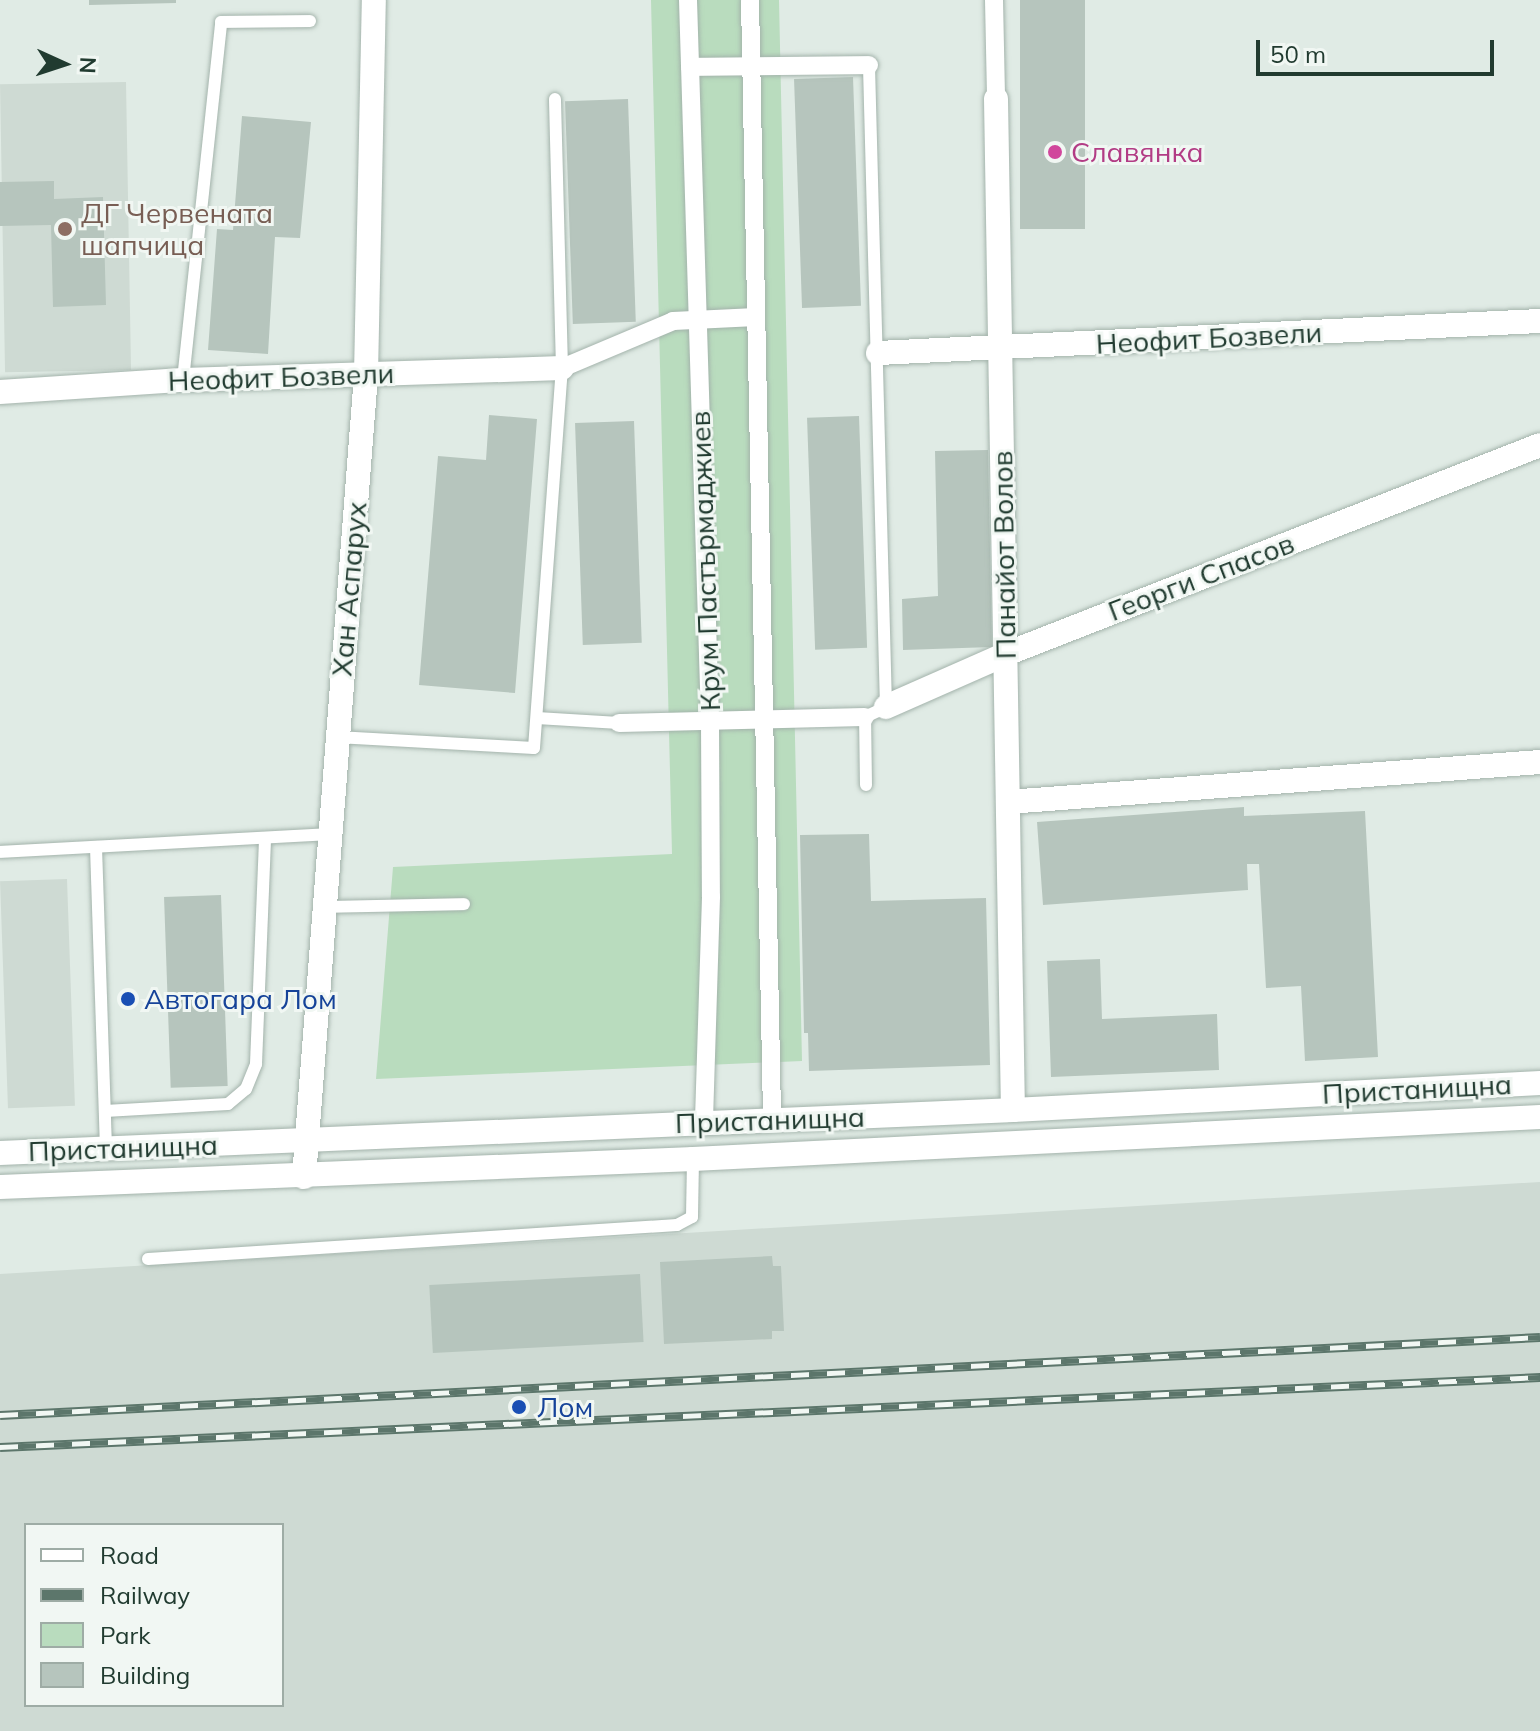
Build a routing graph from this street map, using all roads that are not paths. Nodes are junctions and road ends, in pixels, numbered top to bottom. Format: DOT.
graph roads {
  1 [pos="374,0"];
  2 [pos="688,0"];
  3 [pos="750,0"];
  4 [pos="994,0"];
  5 [pos="310,21"];
  6 [pos="869,65"];
  7 [pos="752,66"];
  8 [pos="690,67"];
  9 [pos="555,99"];
  10 [pos="996,99"];
  11 [pos="698,317"];
  12 [pos="756,317"];
  13 [pos="1540,321"];
  14 [pos="1000,348"];
  15 [pos="878,353"];
  16 [pos="562,368"];
  17 [pos="366,374"];
  18 [pos="183,380"];
  19 [pos="0,392"];
  20 [pos="1540,445"];
  21 [pos="1006,654"];
  22 [pos="875,712"];
  23 [pos="537,718"];
  24 [pos="764,721"];
  25 [pos="710,722"];
  26 [pos="619,723"];
  27 [pos="337,737"];
  28 [pos="1540,762"];
  29 [pos="866,785"];
  30 [pos="1008,802"];
  31 [pos="330,834"];
  32 [pos="265,838"];
  33 [pos="96,847"];
  34 [pos="0,852"];
  35 [pos="464,904"];
  36 [pos="324,907"];
  37 [pos="1540,1083"];
  38 [pos="1013,1110"];
  39 [pos="105,1111"];
  40 [pos="1540,1117"];
  41 [pos="772,1119"];
  42 [pos="704,1122"];
  43 [pos="307,1142"];
  44 [pos="106,1149"];
  45 [pos="0,1153"];
  46 [pos="693,1159"];
  47 [pos="304,1177"];
  48 [pos="0,1187"];
  49 [pos="148,1259"];
  1 -- 17 [label="street, Хан Аспарух"];
  2 -- 8 [label="street, Крум Пастърмаджиев"];
  3 -- 7 [label="street, Крум Пастърмаджиев"];
  4 -- 10 [label="street, Панайот Волов"];
  5 -- 18 [label="lane"];
  6 -- 7 [label="street"];
  6 -- 15 [label="lane"];
  7 -- 8 [label="street"];
  7 -- 12 [label="street, Крум Пастърмаджиев"];
  8 -- 11 [label="street, Крум Пастърмаджиев"];
  9 -- 16 [label="lane"];
  10 -- 14 [label="street, Панайот Волов"];
  11 -- 12 [label="street"];
  11 -- 16 [label="street"];
  11 -- 25 [label="street, Крум Пастърмаджиев"];
  12 -- 24 [label="street, Крум Пастърмаджиев"];
  13 -- 14 [label="street, Неофит Бозвели"];
  14 -- 15 [label="street, Неофит Бозвели"];
  14 -- 21 [label="street, Панайот Волов"];
  15 -- 22 [label="lane"];
  16 -- 17 [label="street, Неофит Бозвели"];
  16 -- 23 [label="lane"];
  17 -- 18 [label="street, Неофит Бозвели"];
  17 -- 27 [label="street, Хан Аспарух"];
  18 -- 19 [label="street, Неофит Бозвели"];
  20 -- 21 [label="street, Георги Спасов"];
  21 -- 22 [label="street, Георги Спасов"];
  21 -- 30 [label="street, Панайот Волов"];
  22 -- 24 [label="street"];
  22 -- 29 [label="lane"];
  23 -- 26 [label="lane"];
  23 -- 27 [label="lane"];
  24 -- 25 [label="street"];
  24 -- 41 [label="street, Крум Пастърмаджиев"];
  25 -- 26 [label="street"];
  25 -- 42 [label="street, Крум Пастърмаджиев"];
  27 -- 31 [label="street, Хан Аспарух"];
  28 -- 30 [label="street"];
  30 -- 38 [label="street, Панайот Волов"];
  31 -- 32 [label="lane"];
  31 -- 36 [label="street, Хан Аспарух"];
  32 -- 33 [label="lane"];
  32 -- 39 [label="lane"];
  33 -- 34 [label="lane"];
  33 -- 39 [label="lane"];
  35 -- 36 [label="lane"];
  36 -- 43 [label="street, Хан Аспарух"];
  37 -- 38 [label="street, Пристанищна"];
  38 -- 41 [label="street, Пристанищна"];
  39 -- 44 [label="lane"];
  40 -- 46 [label="street, Пристанищна"];
  41 -- 42 [label="street, Пристанищна"];
  42 -- 43 [label="street, Пристанищна"];
  43 -- 44 [label="street, Пристанищна"];
  43 -- 47 [label="street, Хан Аспарух"];
  44 -- 45 [label="street, Пристанищна"];
  46 -- 47 [label="street, Пристанищна"];
  46 -- 49 [label="lane"];
  47 -- 48 [label="street, Пристанищна"];
}
